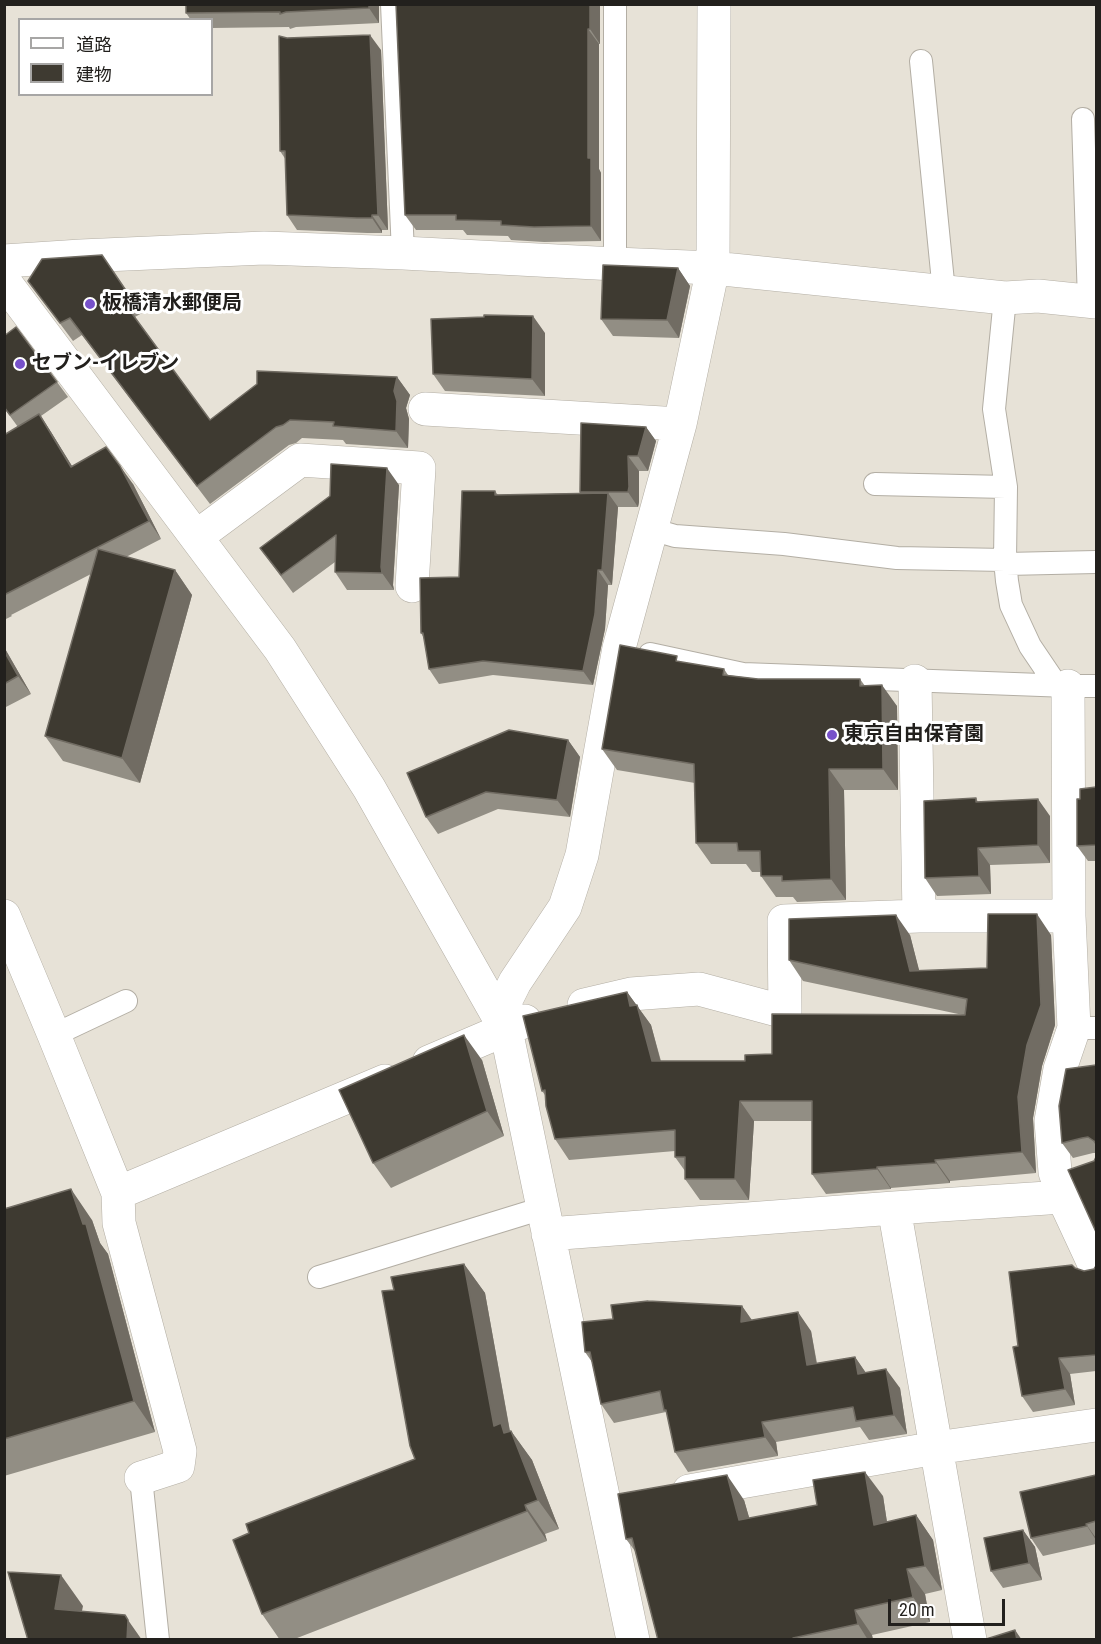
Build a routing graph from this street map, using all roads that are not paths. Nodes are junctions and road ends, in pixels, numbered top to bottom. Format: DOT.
graph roads {
  1 [pos="392,4"];
  2 [pos="615,4"];
  3 [pos="714,4"];
  4 [pos="921,61"];
  5 [pos="1083,120"];
  6 [pos="403,253"];
  7 [pos="4,261"];
  8 [pos="615,264"];
  9 [pos="713,268"];
  10 [pos="4,281"];
  11 [pos="944,292"];
  12 [pos="1005,298"];
  13 [pos="1093,302"];
  14 [pos="31,316"];
  15 [pos="4,336"];
  16 [pos="425,410"];
  17 [pos="680,424"];
  18 [pos="875,484"];
  19 [pos="1006,487"];
  20 [pos="651,529"];
  21 [pos="196,537"];
  22 [pos="1005,562"];
  23 [pos="1096,562"];
  24 [pos="412,586"];
  25 [pos="619,648"];
  26 [pos="915,681"];
  27 [pos="1074,686"];
  28 [pos="4,916"];
  29 [pos="919,916"];
  30 [pos="1069,916"];
  31 [pos="126,1001"];
  32 [pos="1085,1028"];
  33 [pos="506,1030"];
  34 [pos="54,1035"];
  35 [pos="1066,1183"];
  36 [pos="118,1193"];
  37 [pos="894,1208"];
  38 [pos="546,1221"];
  39 [pos="1096,1268"];
  40 [pos="319,1277"];
  41 [pos="1096,1425"];
  42 [pos="936,1448"];
  43 [pos="141,1478"];
  44 [pos="604,1505"];
  45 [pos="158,1640"];
  46 [pos="633,1640"];
  47 [pos="970,1640"];
  1 -- 6 [label="lane"];
  2 -- 8 [label="lane"];
  3 -- 9 [label="street"];
  4 -- 11 [label="lane"];
  5 -- 13 [label="lane"];
  6 -- 7 [label="street"];
  6 -- 8 [label="street"];
  8 -- 9 [label="street"];
  9 -- 11 [label="street"];
  9 -- 17 [label="street"];
  10 -- 14 [label="street"];
  11 -- 12 [label="street"];
  12 -- 13 [label="street"];
  12 -- 19 [label="lane"];
  14 -- 15 [label="street"];
  14 -- 21 [label="street"];
  16 -- 17 [label="street"];
  17 -- 20 [label="street"];
  18 -- 19 [label="lane"];
  19 -- 22 [label="lane"];
  20 -- 22 [label="lane"];
  20 -- 25 [label="street"];
  21 -- 24 [label="street"];
  21 -- 33 [label="street"];
  22 -- 23 [label="lane"];
  22 -- 27 [label="lane"];
  25 -- 26 [label="lane"];
  25 -- 33 [label="street"];
  26 -- 27 [label="lane"];
  26 -- 29 [label="street"];
  27 -- 30 [label="street"];
  28 -- 34 [label="street"];
  29 -- 30 [label="street"];
  29 -- 33 [label="street"];
  30 -- 32 [label="street"];
  31 -- 34 [label="lane"];
  32 -- 35 [label="street"];
  33 -- 36 [label="street"];
  33 -- 38 [label="street"];
  34 -- 36 [label="street"];
  35 -- 37 [label="street"];
  35 -- 39 [label="street"];
  36 -- 43 [label="street"];
  37 -- 38 [label="street"];
  37 -- 42 [label="street"];
  38 -- 40 [label="lane"];
  38 -- 44 [label="street"];
  41 -- 42 [label="street"];
  42 -- 44 [label="street"];
  42 -- 47 [label="street"];
  43 -- 45 [label="lane"];
  44 -- 46 [label="street"];
}
